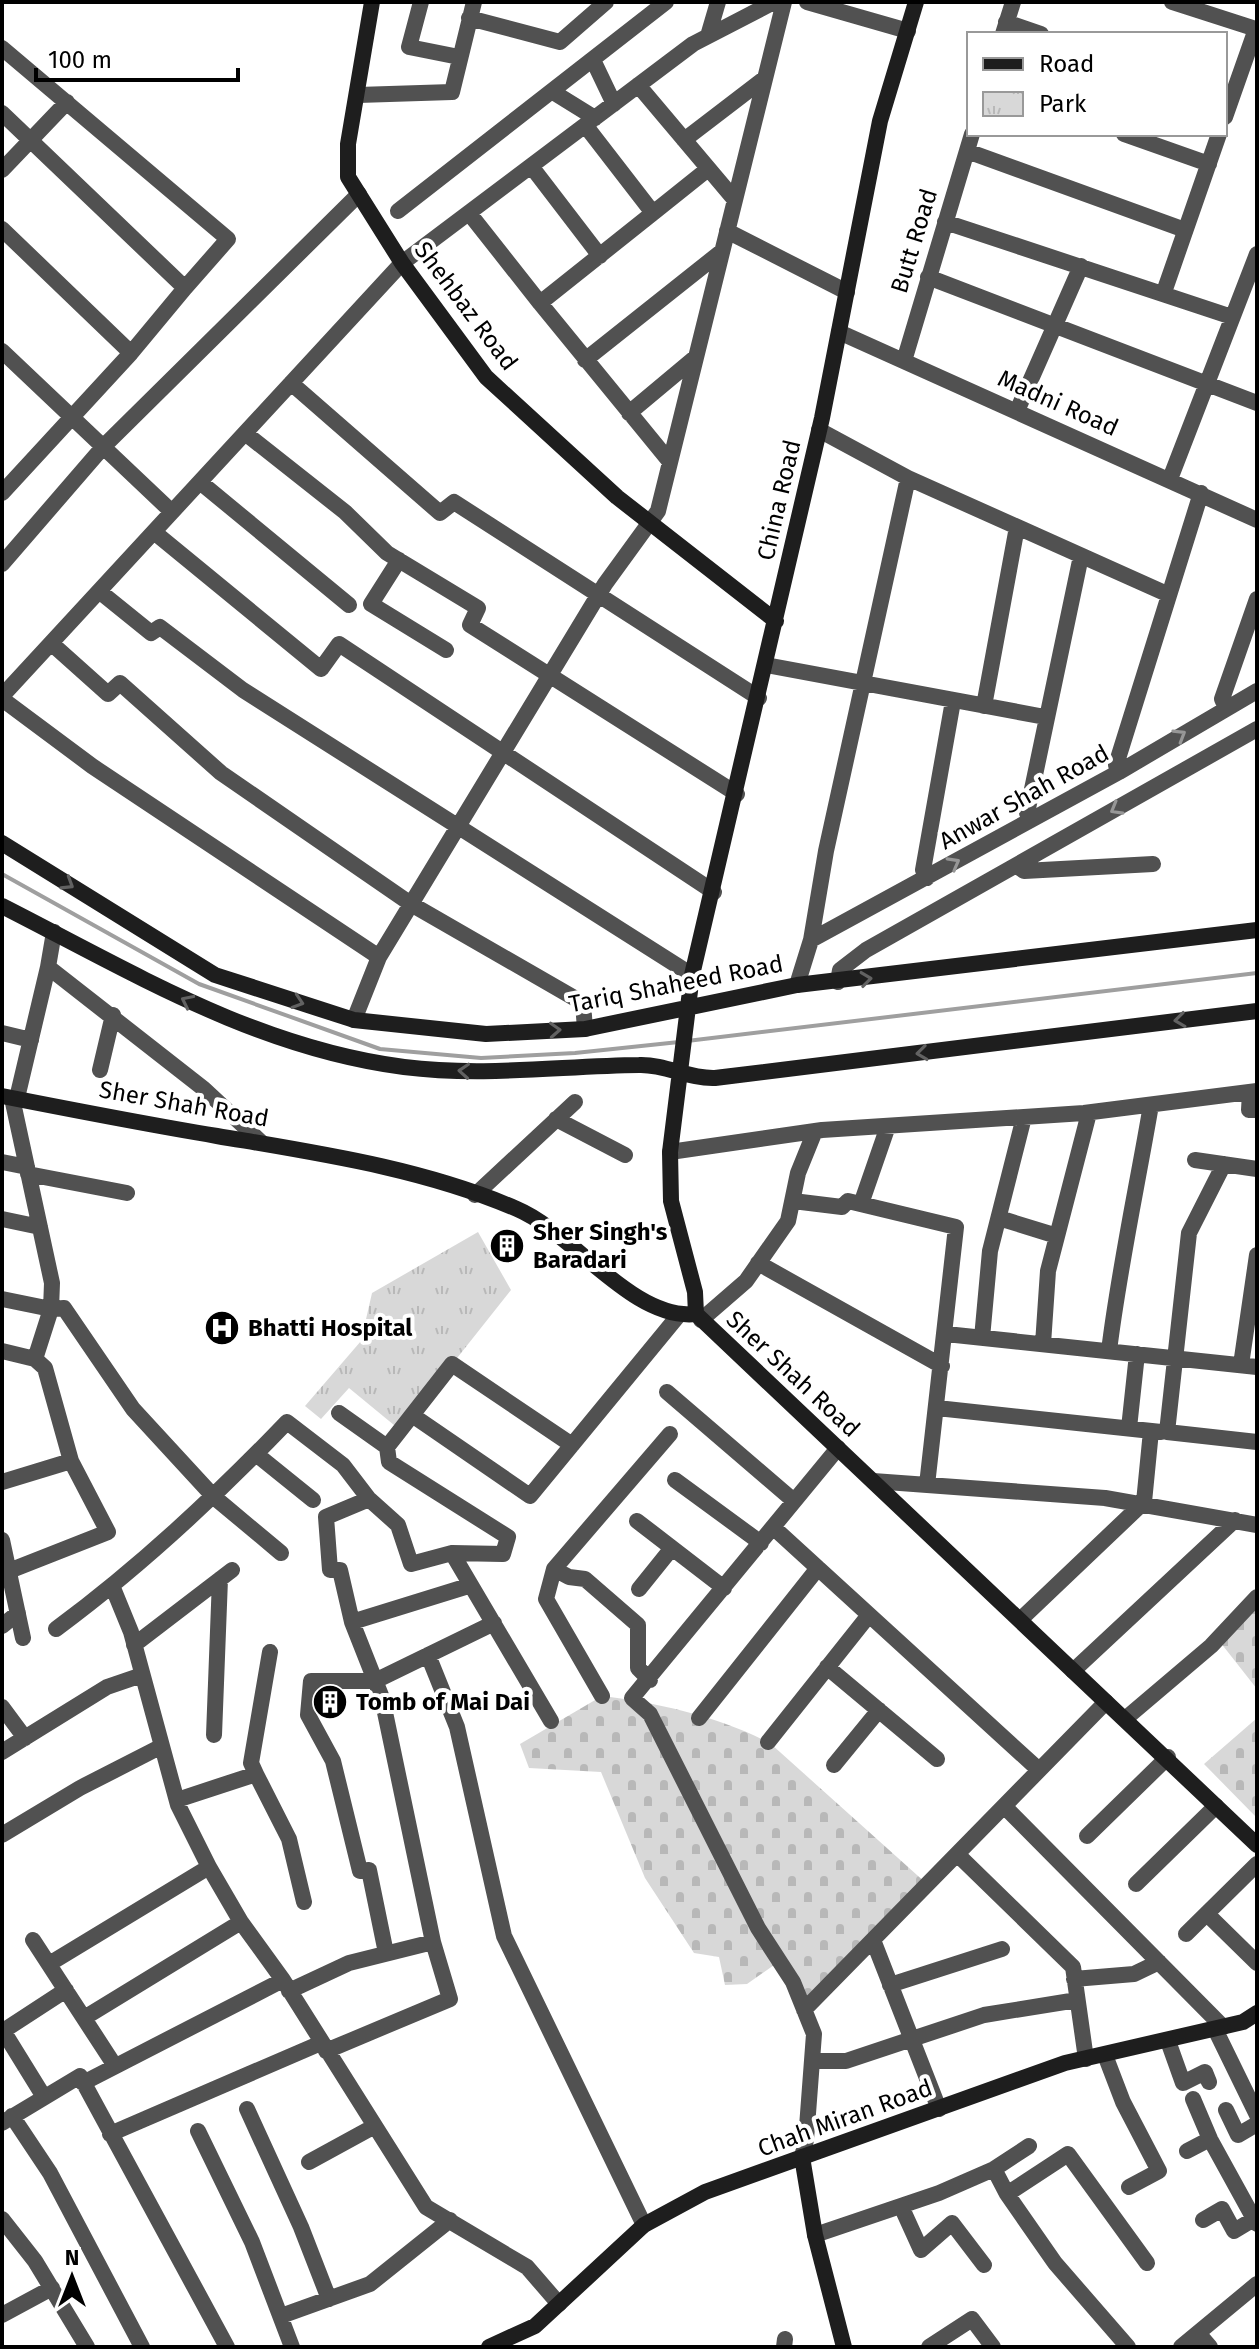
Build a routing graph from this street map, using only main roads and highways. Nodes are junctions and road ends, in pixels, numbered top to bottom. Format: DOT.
graph roads {
  1 [pos="372,2"];
  2 [pos="916,2"];
  3 [pos="776,621"];
  4 [pos="2,843"];
  5 [pos="2,906"];
  6 [pos="1257,930"];
  7 [pos="1257,1011"];
  8 [pos="686,1016"];
  9 [pos="680,1073"];
  10 [pos="10,1098"];
  11 [pos="698,1317"];
  12 [pos="1257,1845"];
  13 [pos="1257,2013"];
  14 [pos="802,2157"];
  15 [pos="496,2345"];
  16 [pos="844,2347"];
  1 -- 3 [label="main road, Shehbaz Road"];
  2 -- 3 [label="main road, China Road"];
  3 -- 8 [label="main road, China Road"];
  4 -- 8 [label="main road, Tariq Shaheed Road, one-way"];
  9 -- 5 [label="main road, one-way"];
  8 -- 6 [label="main road, Tariq Shaheed Road, one-way"];
  7 -- 9 [label="main road, one-way"];
  8 -- 9 [label="main road, China Road"];
  9 -- 11 [label="main road"];
  10 -- 11 [label="main road, Sher Shah Road"];
  11 -- 12 [label="main road, Sher Shah Road"];
  13 -- 14 [label="main road, Chah Miran Road"];
  14 -- 15 [label="main road, Chah Miran Road"];
  14 -- 16 [label="main road"];
}
